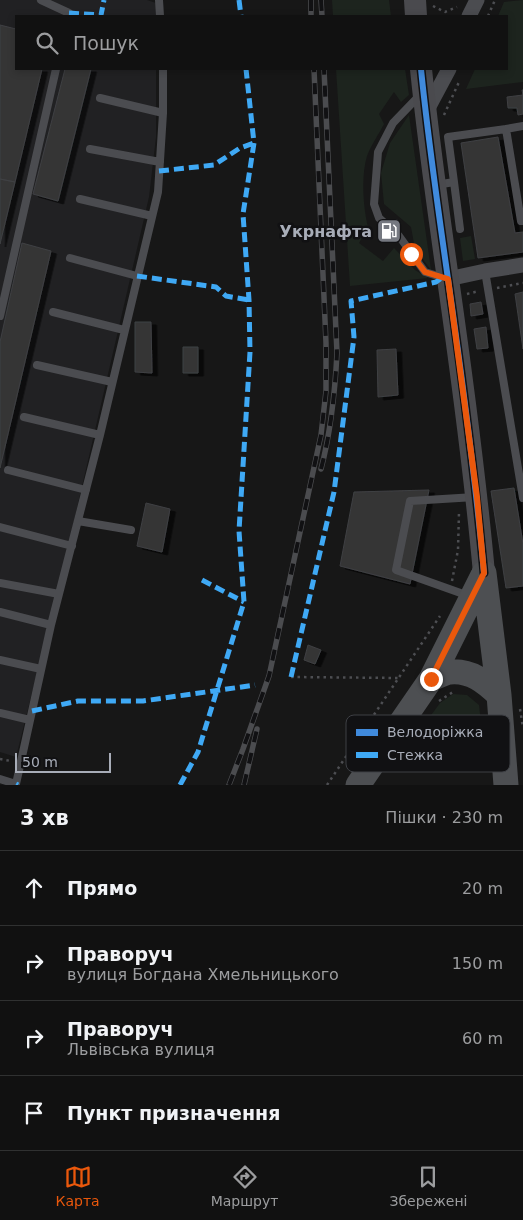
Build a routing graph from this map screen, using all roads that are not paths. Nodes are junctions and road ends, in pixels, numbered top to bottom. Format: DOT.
graph roads {
  1 [pos="41,0"];
  2 [pos="159,0"];
  3 [pos="415,0"];
  4 [pos="477,0"];
  5 [pos="465,11"];
  6 [pos="68,15"];
  7 [pos="160,15"];
  8 [pos="416,15"];
  9 [pos="56,70"];
  10 [pos="163,70"];
  11 [pos="420,70"];
  12 [pos="448,70"];
  13 [pos="100,98"];
  14 [pos="424,103"];
  15 [pos="163,113"];
  16 [pos="523,126"];
  17 [pos="506,129"];
  18 [pos="90,149"];
  19 [pos="160,162"];
  20 [pos="444,184"];
  21 [pos="80,199"];
  22 [pos="152,216"];
  23 [pos="523,220"];
  24 [pos="460,229"];
  25 [pos="70,258"];
  26 [pos="523,266"];
  27 [pos="484,271"];
  28 [pos="137,276"];
  29 [pos="448,279"];
  30 [pos="52,312"];
  31 [pos="0,316"];
  32 [pos="124,330"];
  33 [pos="37,365"];
  34 [pos="112,382"];
  35 [pos="24,417"];
  36 [pos="100,435"];
  37 [pos="8,470"];
  38 [pos="86,490"];
  39 [pos="468,498"];
  40 [pos="523,498"];
  41 [pos="78,521"];
  42 [pos="0,527"];
  43 [pos="130,530"];
  44 [pos="72,546"];
  45 [pos="484,573"];
  46 [pos="0,583"];
  47 [pos="462,593"];
  48 [pos="59,594"];
  49 [pos="0,612"];
  50 [pos="51,625"];
  51 [pos="0,660"];
  52 [pos="41,668"];
  53 [pos="431,679"];
  54 [pos="499,695"];
  55 [pos="0,713"];
  56 [pos="406,715"];
  57 [pos="501,715"];
  58 [pos="30,720"];
  59 [pos="367,772"];
  60 [pos="505,772"];
  61 [pos="0,779"];
  62 [pos="358,785"];
  63 [pos="506,785"];
  1 -- 6 [label="lane"];
  2 -- 7 [label="lane"];
  3 -- 8 [label="street"];
  4 -- 5 [label="street"];
  9 -- 31 [label="lane"];
  10 -- 15 [label="lane"];
  11 -- 14 [label="street"];
  12 -- 14 [label="street"];
  13 -- 15 [label="lane"];
  14 -- 20 [label="street"];
  14 -- 29 [label="lane"];
  15 -- 19 [label="lane"];
  16 -- 17 [label="lane"];
  17 -- 20 [label="lane"];
  17 -- 23 [label="lane"];
  18 -- 19 [label="lane"];
  19 -- 22 [label="lane"];
  20 -- 24 [label="lane"];
  20 -- 29 [label="street"];
  21 -- 22 [label="lane"];
  22 -- 28 [label="lane"];
  25 -- 28 [label="lane"];
  26 -- 27 [label="street"];
  27 -- 29 [label="street"];
  27 -- 40 [label="lane"];
  28 -- 32 [label="lane"];
  29 -- 39 [label="street"];
  30 -- 32 [label="lane"];
  32 -- 34 [label="lane"];
  33 -- 34 [label="lane"];
  34 -- 36 [label="lane"];
  35 -- 36 [label="lane"];
  36 -- 38 [label="lane"];
  37 -- 38 [label="lane"];
  38 -- 41 [label="lane"];
  39 -- 45 [label="street"];
  39 -- 47 [label="lane"];
  41 -- 43 [label="lane"];
  41 -- 44 [label="lane"];
  42 -- 44 [label="lane"];
  44 -- 48 [label="lane"];
  45 -- 47 [label="main road"];
  45 -- 54 [label="main road"];
  46 -- 48 [label="lane"];
  47 -- 53 [label="main road"];
  48 -- 50 [label="lane"];
  49 -- 50 [label="lane"];
  50 -- 52 [label="lane"];
  51 -- 52 [label="lane"];
  52 -- 58 [label="lane"];
  53 -- 54 [label="main road"];
  53 -- 56 [label="main road"];
  54 -- 57 [label="main road"];
  55 -- 58 [label="lane"];
  58 -- 61 [label="lane"];
  59 -- 62 [label="main road"];
  60 -- 63 [label="main road"];
}
